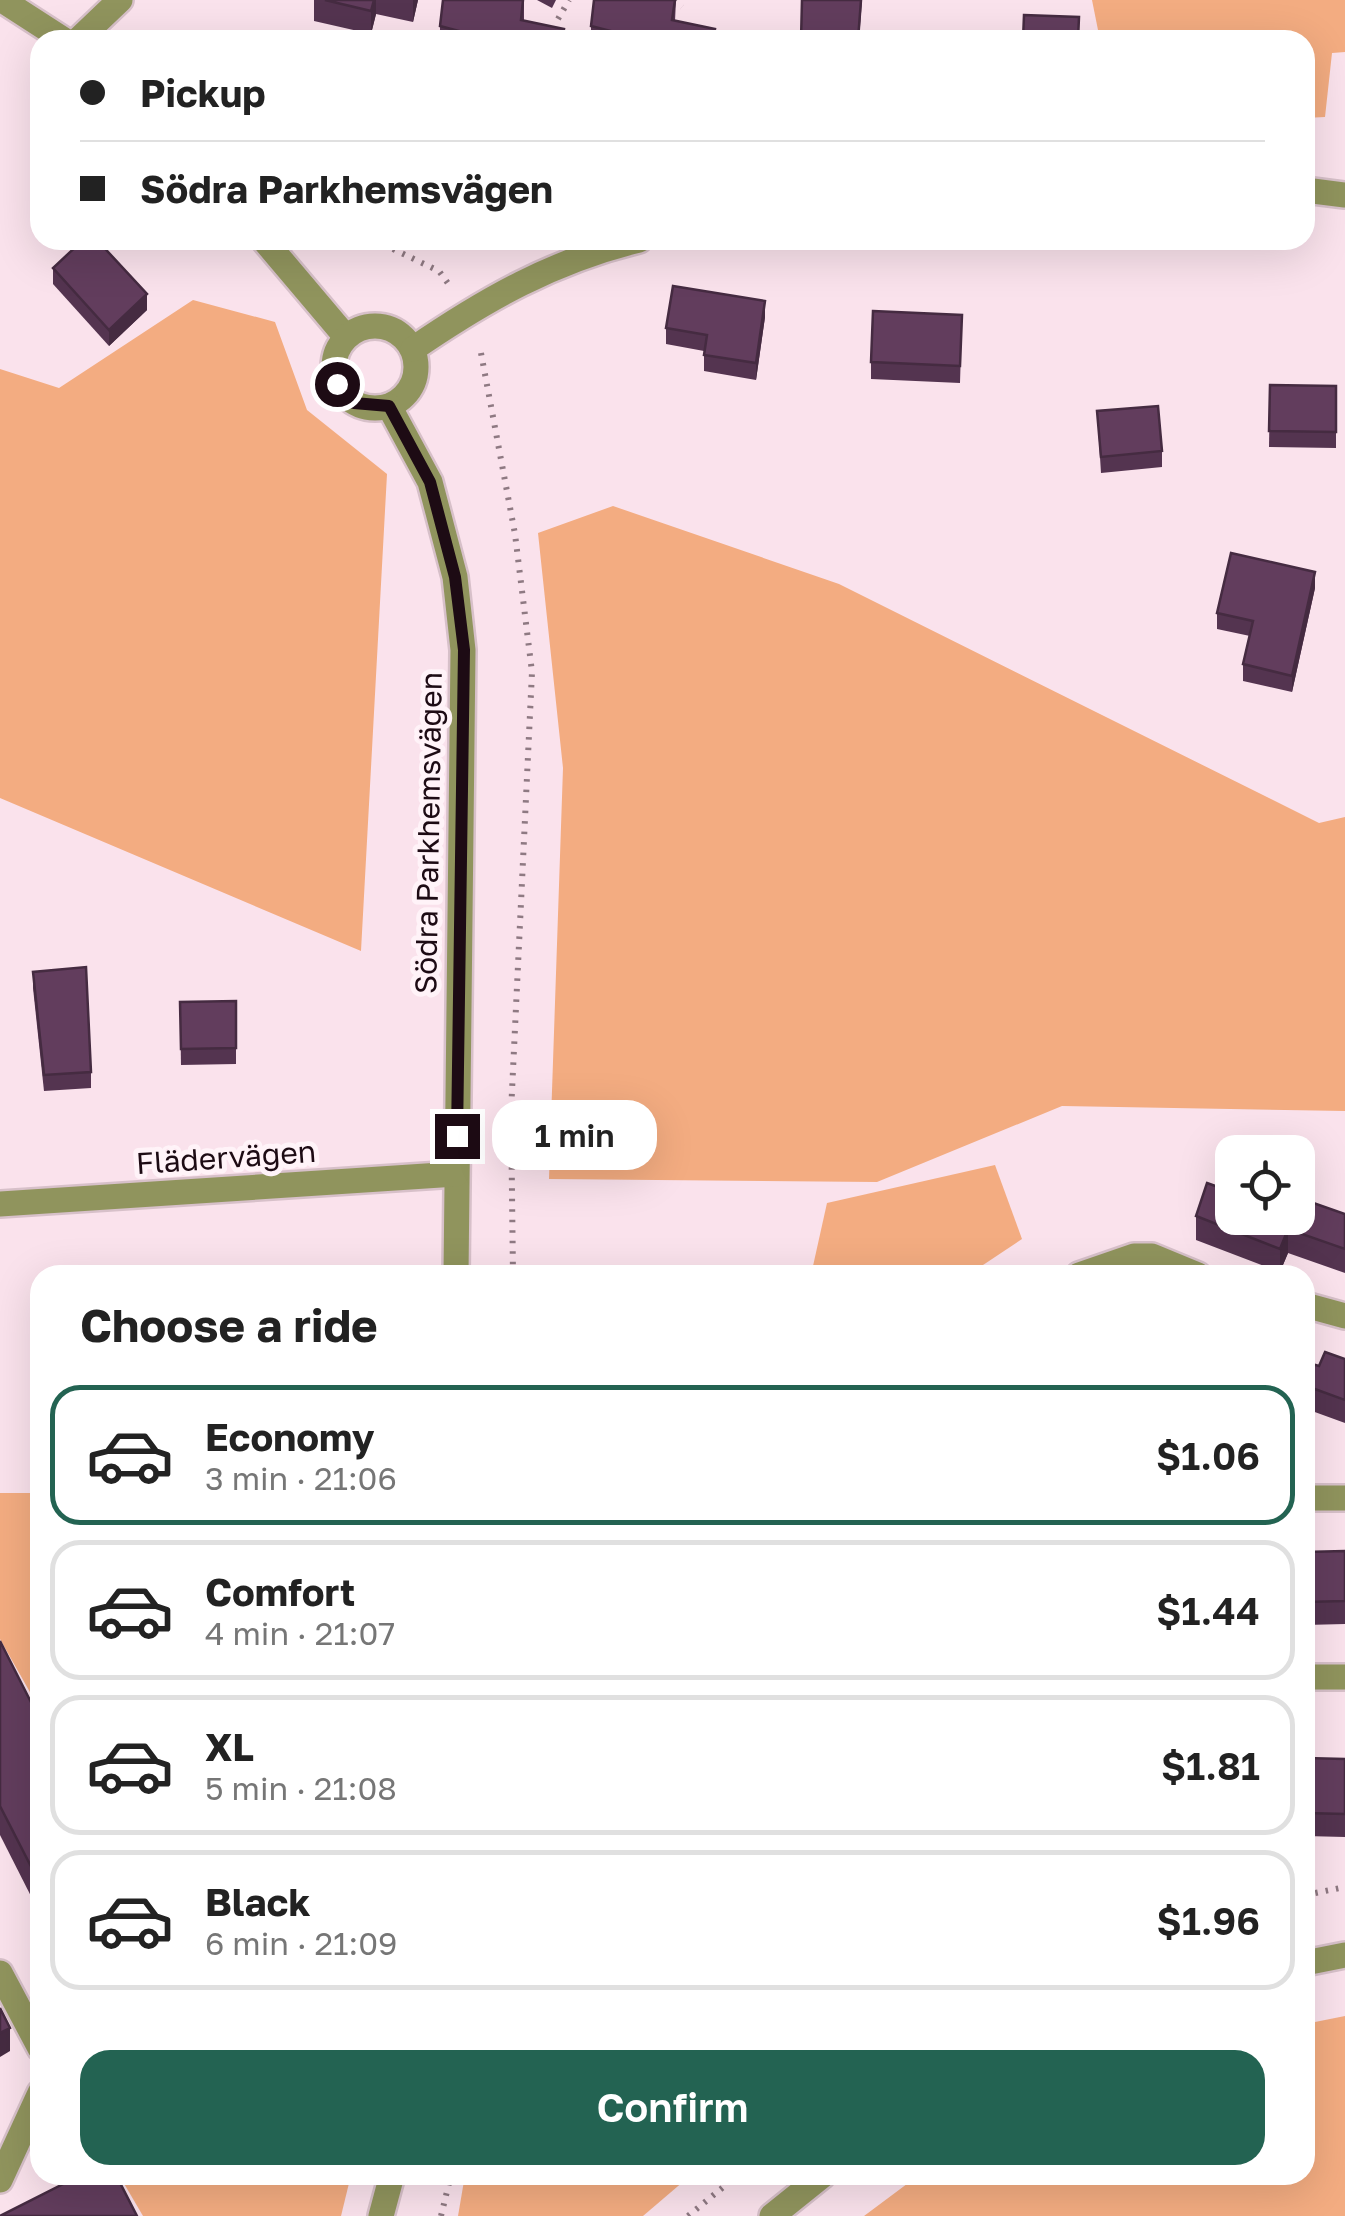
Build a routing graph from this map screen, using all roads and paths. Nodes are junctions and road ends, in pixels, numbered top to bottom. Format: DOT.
graph roads {
  1 [pos="2,0"];
  2 [pos="120,0"];
  3 [pos="569,0"];
  4 [pos="674,0"];
  5 [pos="682,8"];
  6 [pos="558,19"];
  7 [pos="48,30"];
  8 [pos="88,30"];
  9 [pos="1315,191"];
  10 [pos="1345,195"];
  11 [pos="272,250"];
  12 [pos="395,250"];
  13 [pos="598,250"];
  14 [pos="450,286"];
  15 [pos="346,337"];
  16 [pos="413,349"];
  17 [pos="482,353"];
  18 [pos="389,406"];
  19 [pos="456,1174"];
  20 [pos="0,1204"];
  21 [pos="456,1265"];
  22 [pos="512,1265"];
  23 [pos="1108,1265"];
  24 [pos="1174,1265"];
  25 [pos="1315,1307"];
  26 [pos="1345,1316"];
  27 [pos="1315,1498"];
  28 [pos="1345,1498"];
  29 [pos="1315,1677"];
  30 [pos="1345,1677"];
  31 [pos="1345,1887"];
  32 [pos="1315,1893"];
  33 [pos="1345,1955"];
  34 [pos="1315,1961"];
  35 [pos="0,1973"];
  36 [pos="30,2029"];
  37 [pos="30,2116"];
  38 [pos="0,2180"];
  39 [pos="390,2185"];
  40 [pos="449,2185"];
  41 [pos="726,2185"];
  42 [pos="811,2185"];
  43 [pos="382,2216"];
  44 [pos="441,2216"];
  45 [pos="688,2216"];
  46 [pos="772,2216"];
  1 -- 7 [label="street"];
  2 -- 8 [label="street"];
  3 -- 6 [label="path"];
  4 -- 5 [label="path"];
  9 -- 10 [label="street"];
  11 -- 15 [label="street"];
  12 -- 14 [label="path"];
  13 -- 16 [label="street"];
  15 -- 16 [label="street"];
  15 -- 18 [label="street"];
  16 -- 18 [label="street"];
  17 -- 22 [label="path"];
  18 -- 19 [label="street, Södra Parkhemsvägen"];
  19 -- 20 [label="street, Flädervägen"];
  19 -- 21 [label="street, Södra Parkhemsvägen"];
  23 -- 24 [label="street"];
  25 -- 26 [label="street"];
  27 -- 28 [label="street"];
  29 -- 30 [label="street"];
  31 -- 32 [label="path"];
  33 -- 34 [label="street"];
  35 -- 36 [label="street"];
  37 -- 38 [label="street"];
  39 -- 43 [label="street"];
  40 -- 44 [label="path"];
  41 -- 45 [label="path"];
  42 -- 46 [label="street"];
}
